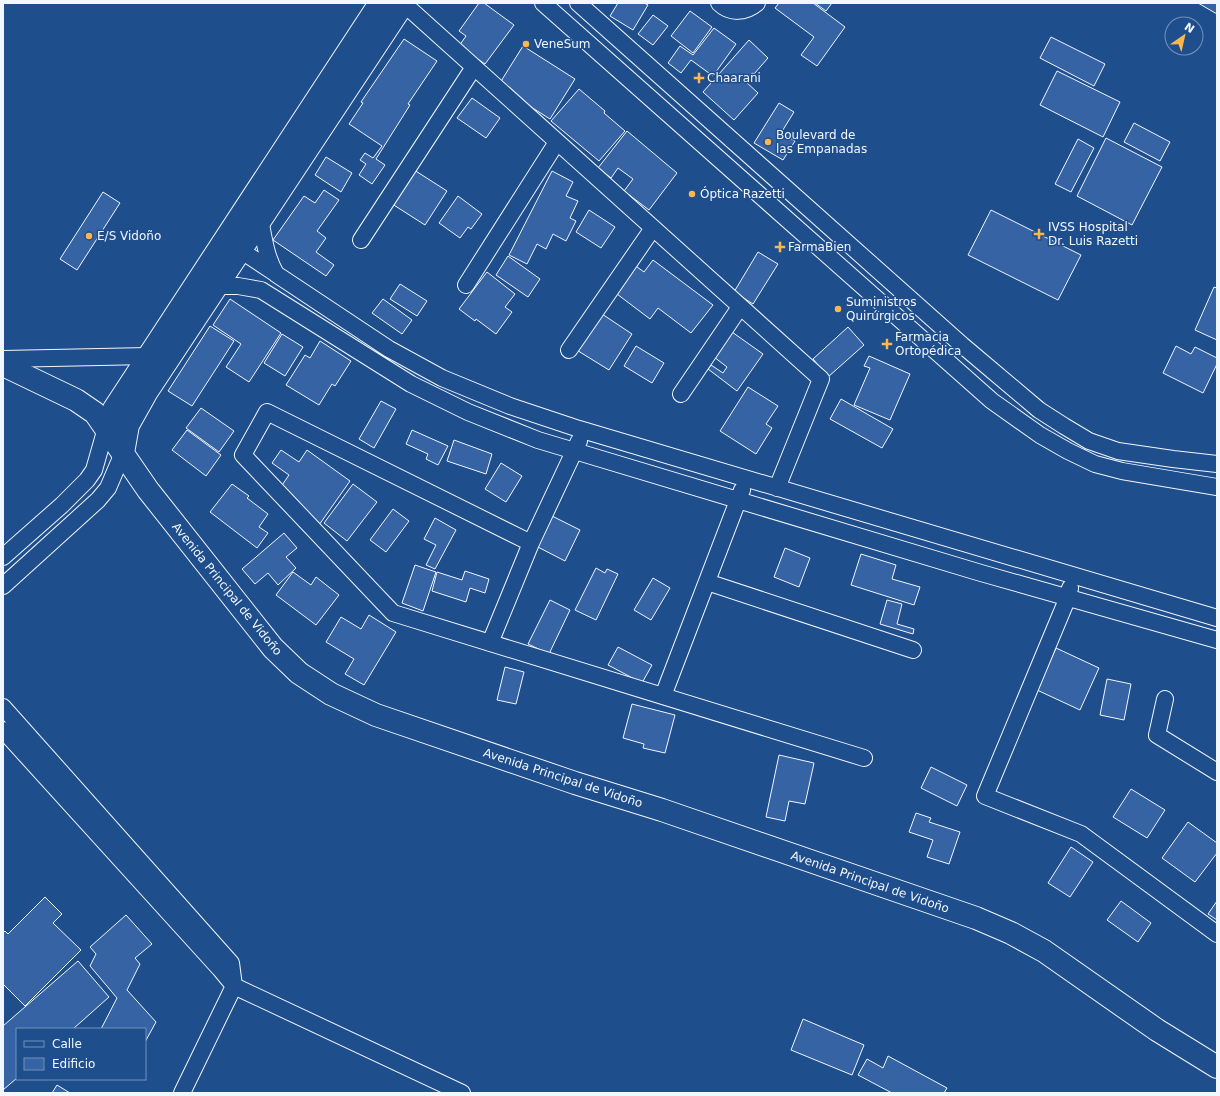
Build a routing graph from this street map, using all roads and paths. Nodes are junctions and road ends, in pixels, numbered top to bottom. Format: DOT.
graph roads {
  1 [pos="380,3"];
  2 [pos="403,3"];
  3 [pos="543,3"];
  4 [pos="578,3"];
  5 [pos="719,3"];
  6 [pos="757,3"];
  7 [pos="474,67"];
  8 [pos="558,142"];
  9 [pos="260,219"];
  10 [pos="653,228"];
  11 [pos="361,240"];
  12 [pos="233,245"];
  13 [pos="218,272"];
  14 [pos="276,274"];
  15 [pos="466,285"];
  16 [pos="740,307"];
  17 [pos="570,350"];
  18 [pos="148,356"];
  19 [pos="3,359"];
  20 [pos="3,365"];
  21 [pos="680,394"];
  22 [pos="106,428"];
  23 [pos="584,431"];
  24 [pos="574,450"];
  25 [pos="123,453"];
  26 [pos="1217,464"];
  27 [pos="746,479"];
  28 [pos="1217,487"];
  29 [pos="777,488"];
  30 [pos="739,500"];
  31 [pos="531,543"];
  32 [pos="3,557"];
  33 [pos="1073,575"];
  34 [pos="707,582"];
  35 [pos="3,586"];
  36 [pos="1068,597"];
  37 [pos="1217,618"];
  38 [pos="1217,640"];
  39 [pos="490,643"];
  40 [pos="913,650"];
  41 [pos="663,696"];
  42 [pos="1165,699"];
  43 [pos="3,707"];
  44 [pos="3,730"];
  45 [pos="864,758"];
  46 [pos="1217,772"];
  47 [pos="1217,934"];
  48 [pos="234,986"];
  49 [pos="1217,1067"];
  50 [pos="182,1093"];
  51 [pos="462,1093"];
  1 -- 12 [label="main road"];
  2 -- 7 [label="street"];
  2 -- 9 [label="main road"];
  3 -- 28 [label="street"];
  4 -- 26 [label="street"];
  5 -- 6 [label="street"];
  7 -- 8 [label="street"];
  7 -- 11 [label="street"];
  8 -- 10 [label="street"];
  8 -- 15 [label="street"];
  9 -- 12 [label="main road"];
  9 -- 14 [label="street"];
  10 -- 16 [label="street"];
  10 -- 17 [label="street"];
  12 -- 13 [label="main road"];
  12 -- 14 [label="street"];
  13 -- 18 [label="main road"];
  13 -- 24 [label="street"];
  13 -- 25 [label="main road"];
  14 -- 23 [label="street"];
  16 -- 21 [label="street"];
  16 -- 29 [label="street"];
  18 -- 19 [label="street"];
  18 -- 22 [label="main road"];
  20 -- 22 [label="main road, Avenida Principal de Vidoño"];
  22 -- 25 [label="main road, Avenida Principal de Vidoño"];
  22 -- 32 [label="street"];
  23 -- 24 [label="street"];
  23 -- 27 [label="street"];
  24 -- 30 [label="street"];
  24 -- 31 [label="street"];
  25 -- 35 [label="street"];
  25 -- 49 [label="main road, Avenida Principal de Vidoño"];
  27 -- 29 [label="street"];
  27 -- 30 [label="street"];
  29 -- 33 [label="street"];
  30 -- 34 [label="street"];
  30 -- 36 [label="street"];
  31 -- 39 [label="street"];
  31 -- 39 [label="street"];
  33 -- 36 [label="street"];
  33 -- 37 [label="street"];
  34 -- 40 [label="street"];
  34 -- 41 [label="street"];
  36 -- 38 [label="street"];
  36 -- 47 [label="street"];
  39 -- 41 [label="street"];
  41 -- 45 [label="street"];
  42 -- 46 [label="street"];
  43 -- 48 [label="street"];
  44 -- 48 [label="street"];
  48 -- 50 [label="street"];
  48 -- 51 [label="street"];
}
